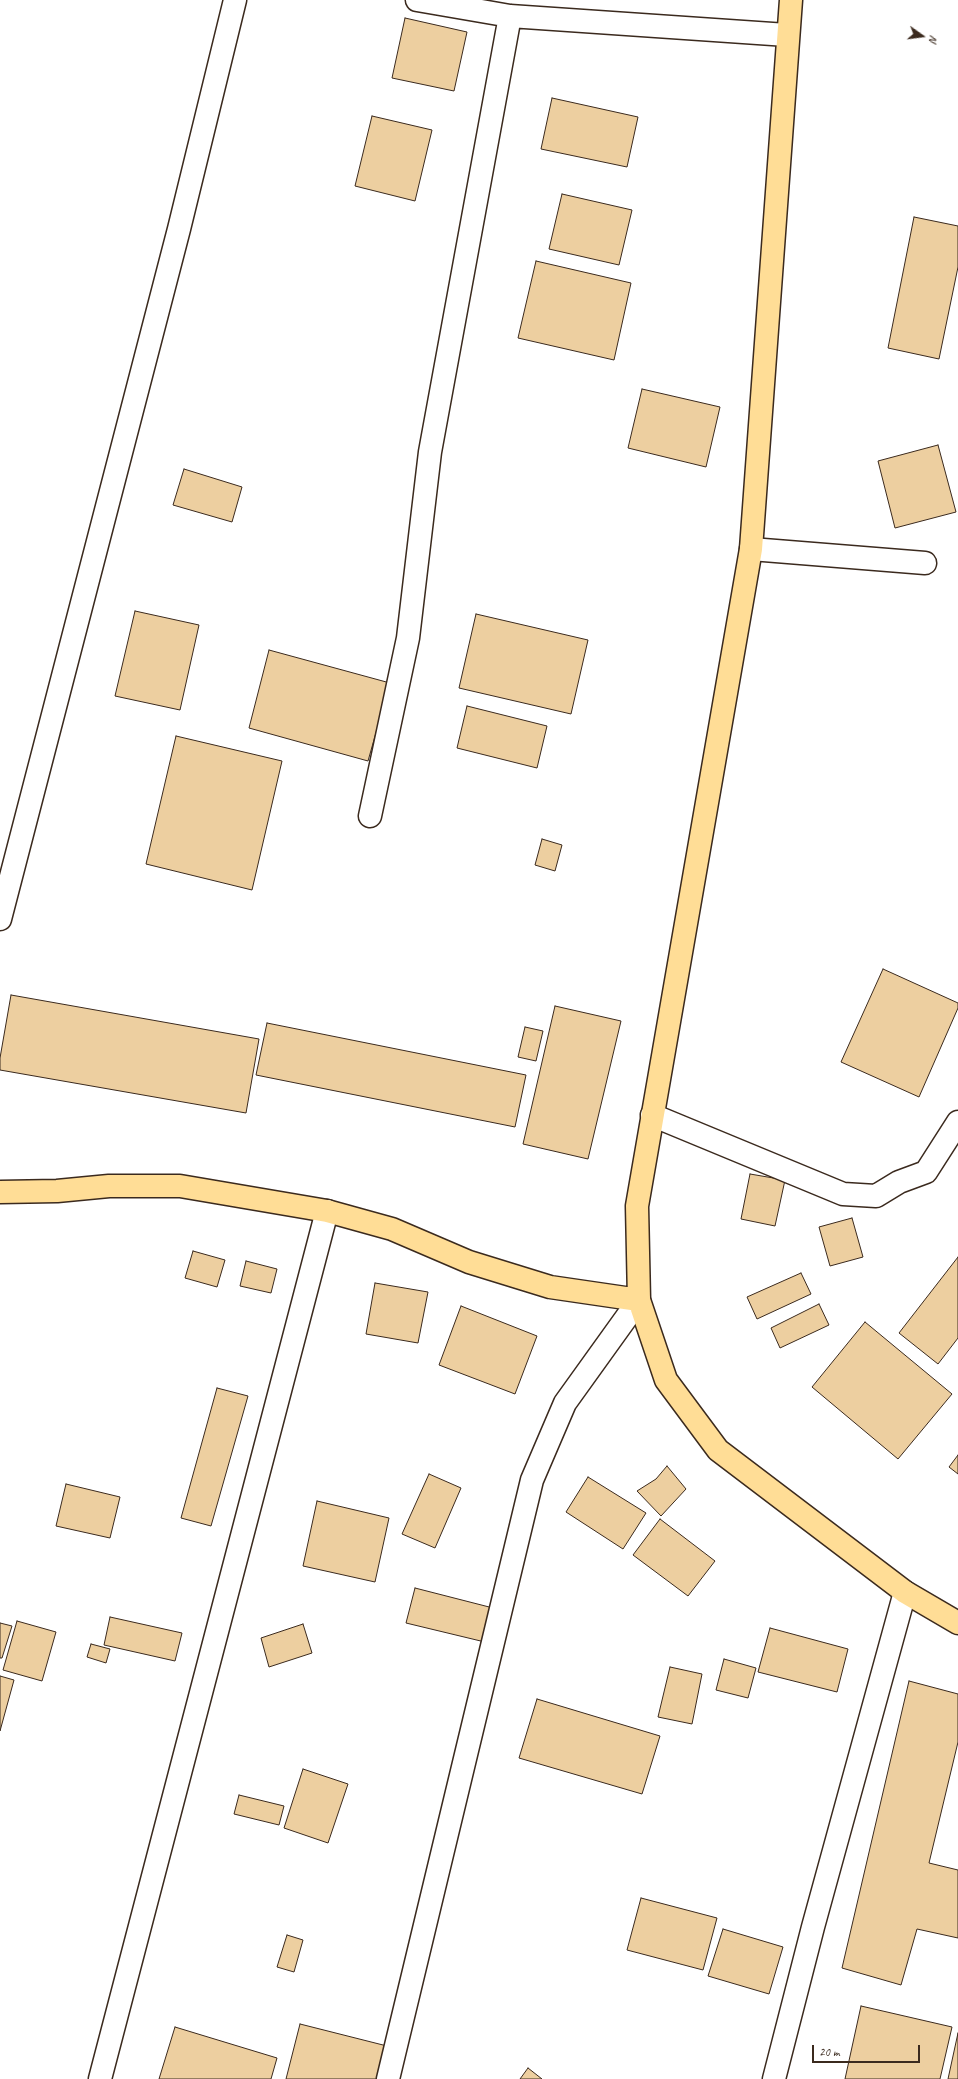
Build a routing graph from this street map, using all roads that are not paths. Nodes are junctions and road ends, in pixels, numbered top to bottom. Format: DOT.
graph roads {
  1 [pos="235,0"];
  2 [pos="418,0"];
  3 [pos="791,0"];
  4 [pos="510,16"];
  5 [pos="787,35"];
  6 [pos="751,549"];
  7 [pos="925,563"];
  8 [pos="370,816"];
  9 [pos="0,919"];
  10 [pos="652,1115"];
  11 [pos="958,1122"];
  12 [pos="0,1192"];
  13 [pos="327,1211"];
  14 [pos="639,1300"];
  15 [pos="906,1592"];
  16 [pos="958,1623"];
  17 [pos="100,2079"];
  18 [pos="388,2079"];
  19 [pos="774,2079"];
  1 -- 9 [label="street"];
  2 -- 4 [label="street"];
  3 -- 5 [label="main road"];
  4 -- 5 [label="street"];
  4 -- 8 [label="street"];
  5 -- 6 [label="main road"];
  6 -- 7 [label="street"];
  6 -- 10 [label="main road"];
  10 -- 11 [label="street"];
  10 -- 14 [label="main road"];
  12 -- 13 [label="main road"];
  13 -- 14 [label="main road"];
  13 -- 17 [label="street"];
  14 -- 15 [label="main road"];
  14 -- 18 [label="street"];
  15 -- 16 [label="main road"];
  15 -- 19 [label="street"];
}
